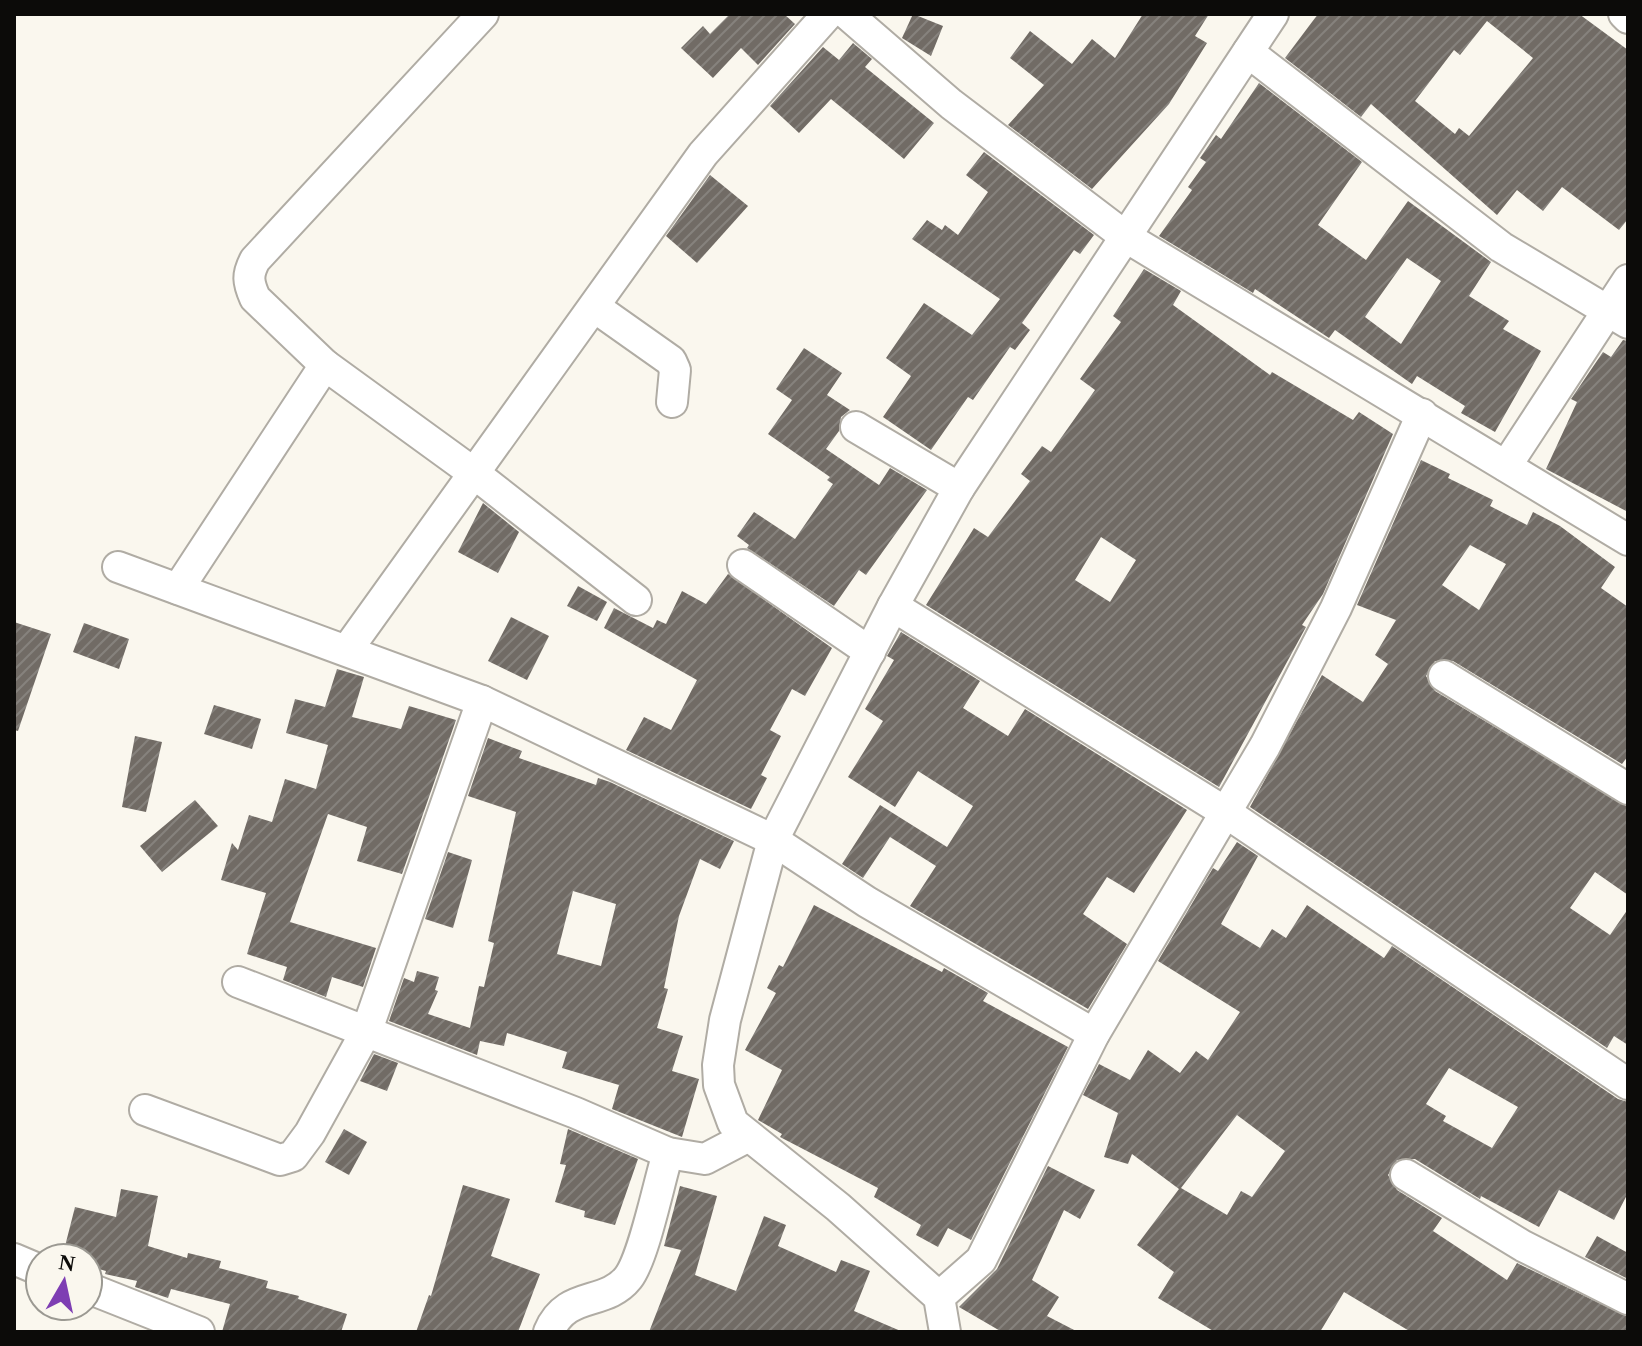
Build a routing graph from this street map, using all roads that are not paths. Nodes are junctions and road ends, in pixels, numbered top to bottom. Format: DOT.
graph roads {
  1 [pos="483,14"];
  2 [pos="828,14"];
  3 [pos="847,14"];
  4 [pos="1273,14"];
  5 [pos="1248,52"];
  6 [pos="1126,237"];
  7 [pos="1628,280"];
  8 [pos="1599,305"];
  9 [pos="596,308"];
  10 [pos="325,365"];
  11 [pos="672,402"];
  12 [pos="1422,414"];
  13 [pos="856,427"];
  14 [pos="1493,460"];
  15 [pos="475,474"];
  16 [pos="959,488"];
  17 [pos="1628,540"];
  18 [pos="743,565"];
  19 [pos="118,567"];
  20 [pos="178,589"];
  21 [pos="636,600"];
  22 [pos="893,606"];
  23 [pos="347,650"];
  24 [pos="870,652"];
  25 [pos="1444,676"];
  26 [pos="482,701"];
  27 [pos="1628,789"];
  28 [pos="1225,812"];
  29 [pos="773,840"];
  30 [pos="238,982"];
  31 [pos="367,1030"];
  32 [pos="1094,1034"];
  33 [pos="1628,1084"];
  34 [pos="145,1110"];
  35 [pos="747,1137"];
  36 [pos="668,1153"];
  37 [pos="1406,1175"];
  38 [pos="104,1296"];
  39 [pos="939,1297"];
  40 [pos="1628,1299"];
  41 [pos="160,1325"];
  42 [pos="199,1332"];
  43 [pos="549,1332"];
  44 [pos="945,1332"];
  1 -- 10 [label="street"];
  2 -- 9 [label="street"];
  3 -- 6 [label="street"];
  4 -- 5 [label="street"];
  5 -- 6 [label="street"];
  5 -- 8 [label="street"];
  6 -- 12 [label="street"];
  6 -- 16 [label="street"];
  7 -- 8 [label="street"];
  8 -- 14 [label="street"];
  9 -- 11 [label="street"];
  9 -- 15 [label="street"];
  10 -- 15 [label="street"];
  10 -- 20 [label="street"];
  12 -- 14 [label="street"];
  12 -- 28 [label="street"];
  13 -- 16 [label="street"];
  14 -- 17 [label="street"];
  15 -- 21 [label="street"];
  15 -- 23 [label="street"];
  16 -- 22 [label="street"];
  18 -- 24 [label="street"];
  19 -- 20 [label="street"];
  20 -- 23 [label="street"];
  22 -- 24 [label="street"];
  22 -- 28 [label="street"];
  23 -- 26 [label="street"];
  24 -- 29 [label="street"];
  25 -- 27 [label="street"];
  26 -- 29 [label="street"];
  26 -- 31 [label="street"];
  28 -- 32 [label="street"];
  28 -- 33 [label="street"];
  29 -- 32 [label="street"];
  29 -- 35 [label="street"];
  30 -- 31 [label="street"];
  31 -- 34 [label="street"];
  31 -- 36 [label="street"];
  32 -- 39 [label="street"];
  35 -- 36 [label="street"];
  35 -- 39 [label="street"];
  36 -- 43 [label="street"];
  37 -- 40 [label="street"];
  38 -- 41 [label="street"];
  39 -- 44 [label="street"];
  41 -- 42 [label="street"];
}
